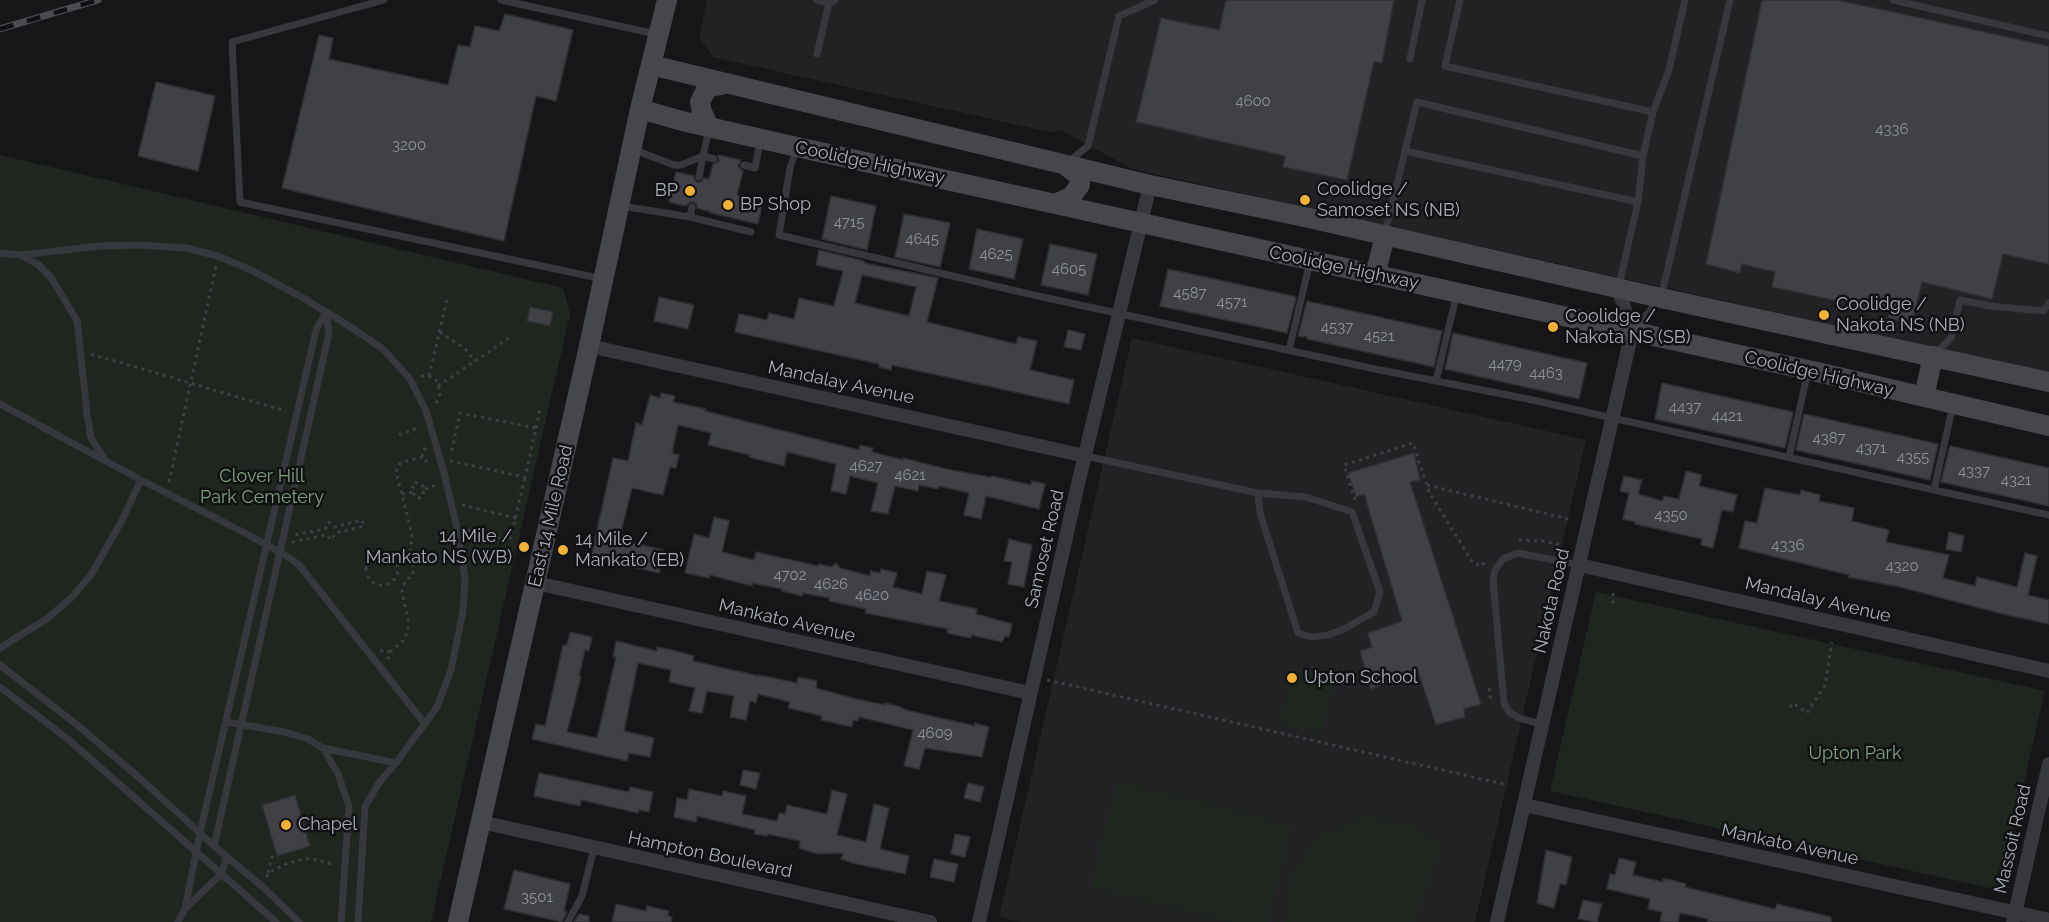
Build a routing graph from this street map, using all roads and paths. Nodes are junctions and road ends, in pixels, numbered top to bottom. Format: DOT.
graph roads {
  1 [pos="384,0"];
  2 [pos="501,0"];
  3 [pos="667,0"];
  4 [pos="817,0"];
  5 [pos="1155,0"];
  6 [pos="1422,0"];
  7 [pos="1460,0"];
  8 [pos="1685,0"];
  9 [pos="1731,0"];
  10 [pos="1893,0"];
  11 [pos="832,1"];
  12 [pos="658,34"];
  13 [pos="2049,36"];
  14 [pos="817,54"];
  15 [pos="1410,60"];
  16 [pos="651,65"];
  17 [pos="728,83"];
  18 [pos="640,109"];
  19 [pos="1653,112"];
  20 [pos="709,127"];
  21 [pos="760,138"];
  22 [pos="797,147"];
  23 [pos="632,149"];
  24 [pos="1405,151"];
  25 [pos="703,156"];
  26 [pos="1643,156"];
  27 [pos="714,159"];
  28 [pos="744,165"];
  29 [pos="1065,165"];
  30 [pos="699,177"];
  31 [pos="1150,185"];
  32 [pos="1638,202"];
  33 [pos="1057,204"];
  34 [pos="620,205"];
  35 [pos="692,207"];
  36 [pos="690,218"];
  37 [pos="1140,223"];
  38 [pos="751,232"];
  39 [pos="1385,236"];
  40 [pos="0,253"];
  41 [pos="21,255"];
  42 [pos="218,256"];
  43 [pos="1311,261"];
  44 [pos="1375,275"];
  45 [pos="604,279"];
  46 [pos="1618,288"];
  47 [pos="1457,293"];
  48 [pos="448,296"];
  49 [pos="1661,298"];
  50 [pos="2049,303"];
  51 [pos="326,312"];
  52 [pos="1119,313"];
  53 [pos="440,332"];
  54 [pos="1632,332"];
  55 [pos="509,338"];
  56 [pos="589,346"];
  57 [pos="1288,350"];
  58 [pos="81,351"];
  59 [pos="1933,356"];
  60 [pos="476,361"];
  61 [pos="1808,371"];
  62 [pos="429,376"];
  63 [pos="410,379"];
  64 [pos="1436,381"];
  65 [pos="2049,382"];
  66 [pos="190,383"];
  67 [pos="438,386"];
  68 [pos="1924,397"];
  69 [pos="0,404"];
  70 [pos="1953,404"];
  71 [pos="540,408"];
  72 [pos="426,411"];
  73 [pos="296,414"];
  74 [pos="1612,418"];
  75 [pos="430,423"];
  76 [pos="2049,426"];
  77 [pos="536,428"];
  78 [pos="399,435"];
  79 [pos="1085,456"];
  80 [pos="422,457"];
  81 [pos="1789,457"];
  82 [pos="106,460"];
  83 [pos="525,477"];
  84 [pos="141,480"];
  85 [pos="1427,485"];
  86 [pos="1934,490"];
  87 [pos="413,492"];
  88 [pos="166,493"];
  89 [pos="1258,493"];
  90 [pos="402,494"];
  91 [pos="1354,501"];
  92 [pos="451,503"];
  93 [pos="2049,515"];
  94 [pos="516,518"];
  95 [pos="1568,519"];
  96 [pos="334,527"];
  97 [pos="457,528"];
  98 [pos="324,529"];
  99 [pos="334,532"];
  100 [pos="326,535"];
  101 [pos="1512,542"];
  102 [pos="266,545"];
  103 [pos="281,545"];
  104 [pos="1562,545"];
  105 [pos="1490,556"];
  106 [pos="395,559"];
  107 [pos="1579,565"];
  108 [pos="536,583"];
  109 [pos="1613,594"];
  110 [pos="1613,603"];
  111 [pos="1832,642"];
  112 [pos="0,648"];
  113 [pos="390,652"];
  114 [pos="0,665"];
  115 [pos="2049,671"];
  116 [pos="1046,679"];
  117 [pos="0,687"];
  118 [pos="1030,693"];
  119 [pos="1790,707"];
  120 [pos="226,722"];
  121 [pos="424,724"];
  122 [pos="1542,724"];
  123 [pos="242,725"];
  124 [pos="322,748"];
  125 [pos="396,763"];
  126 [pos="2049,764"];
  127 [pos="1508,785"];
  128 [pos="1524,805"];
  129 [pos="349,806"];
  130 [pos="365,807"];
  131 [pos="481,822"];
  132 [pos="200,833"];
  133 [pos="214,846"];
  134 [pos="594,848"];
  135 [pos="196,851"];
  136 [pos="276,854"];
  137 [pos="226,857"];
  138 [pos="344,869"];
  139 [pos="222,873"];
  140 [pos="268,873"];
  141 [pos="264,888"];
  142 [pos="185,909"];
  143 [pos="2014,917"];
  144 [pos="2049,920"];
  145 [pos="297,921"];
  146 [pos="178,922"];
  147 [pos="276,922"];
  148 [pos="341,922"];
  149 [pos="358,922"];
  150 [pos="458,922"];
  151 [pos="568,922"];
  152 [pos="930,922"];
  153 [pos="979,922"];
  154 [pos="1497,922"];
  1 -- 45 [label="lane"];
  2 -- 12 [label="lane"];
  3 -- 12 [label="main road, East 14 Mile Road"];
  4 -- 11 [label="lane"];
  5 -- 29 [label="lane"];
  6 -- 15 [label="lane"];
  7 -- 19 [label="lane"];
  8 -- 19 [label="lane"];
  9 -- 49 [label="lane"];
  10 -- 13 [label="lane"];
  11 -- 14 [label="lane"];
  12 -- 16 [label="main road, East 14 Mile Road"];
  16 -- 17 [label="main road"];
  16 -- 18 [label="main road, East 14 Mile Road"];
  17 -- 20 [label="main road"];
  17 -- 29 [label="main road"];
  18 -- 20 [label="main road, Coolidge Highway"];
  18 -- 23 [label="main road, East 14 Mile Road"];
  19 -- 26 [label="lane"];
  20 -- 21 [label="main road, Coolidge Highway"];
  20 -- 25 [label="lane"];
  21 -- 22 [label="main road, Coolidge Highway"];
  21 -- 28 [label="lane"];
  22 -- 33 [label="main road, Coolidge Highway"];
  22 -- 52 [label="lane"];
  23 -- 25 [label="lane"];
  23 -- 34 [label="main road, East 14 Mile Road"];
  24 -- 26 [label="lane"];
  24 -- 32 [label="lane"];
  24 -- 39 [label="lane"];
  25 -- 27 [label="lane"];
  25 -- 30 [label="lane"];
  26 -- 32 [label="lane"];
  29 -- 31 [label="main road"];
  29 -- 33 [label="main road"];
  31 -- 37 [label="street, Samoset Road"];
  31 -- 39 [label="main road"];
  32 -- 46 [label="lane"];
  33 -- 37 [label="main road, Coolidge Highway"];
  34 -- 36 [label="lane"];
  34 -- 45 [label="main road, East 14 Mile Road"];
  35 -- 36 [label="lane"];
  36 -- 38 [label="lane"];
  37 -- 43 [label="main road, Coolidge Highway"];
  37 -- 52 [label="street, Samoset Road"];
  39 -- 44 [label="main road"];
  39 -- 46 [label="main road"];
  40 -- 41 [label="lane"];
  41 -- 42 [label="lane"];
  41 -- 58 [label="lane"];
  42 -- 51 [label="lane"];
  42 -- 66 [label="path"];
  43 -- 44 [label="main road, Coolidge Highway"];
  43 -- 57 [label="lane"];
  44 -- 47 [label="main road, Coolidge Highway"];
  45 -- 56 [label="main road, East 14 Mile Road"];
  46 -- 49 [label="main road"];
  46 -- 54 [label="street"];
  47 -- 54 [label="main road, Coolidge Highway"];
  47 -- 64 [label="lane"];
  48 -- 53 [label="path"];
  49 -- 54 [label="lane"];
  49 -- 59 [label="main road"];
  50 -- 59 [label="lane"];
  51 -- 63 [label="lane"];
  51 -- 73 [label="lane"];
  51 -- 103 [label="lane"];
  52 -- 57 [label="lane"];
  52 -- 79 [label="street, Samoset Road"];
  53 -- 60 [label="path"];
  53 -- 62 [label="path"];
  54 -- 61 [label="main road, Coolidge Highway"];
  54 -- 74 [label="street, Nakota Road"];
  55 -- 60 [label="path"];
  56 -- 79 [label="street, Mandalay Avenue"];
  56 -- 108 [label="main road, East 14 Mile Road"];
  57 -- 64 [label="lane"];
  58 -- 66 [label="path"];
  58 -- 82 [label="lane"];
  59 -- 65 [label="main road"];
  59 -- 68 [label="main road"];
  60 -- 67 [label="path"];
  61 -- 68 [label="main road, Coolidge Highway"];
  61 -- 81 [label="lane"];
  62 -- 63 [label="path"];
  62 -- 67 [label="path"];
  63 -- 72 [label="lane"];
  64 -- 74 [label="lane"];
  66 -- 73 [label="path"];
  66 -- 88 [label="path"];
  67 -- 72 [label="path"];
  68 -- 70 [label="main road, Coolidge Highway"];
  69 -- 82 [label="lane"];
  70 -- 76 [label="main road, Coolidge Highway"];
  70 -- 86 [label="lane"];
  71 -- 77 [label="path"];
  72 -- 75 [label="lane"];
  73 -- 102 [label="lane"];
  74 -- 81 [label="lane"];
  74 -- 107 [label="street, Nakota Road"];
  75 -- 78 [label="path"];
  75 -- 92 [label="lane"];
  77 -- 83 [label="path"];
  77 -- 83 [label="path"];
  79 -- 89 [label="lane"];
  79 -- 118 [label="street, Samoset Road"];
  80 -- 90 [label="path"];
  81 -- 86 [label="lane"];
  82 -- 84 [label="lane"];
  83 -- 94 [label="path"];
  84 -- 88 [label="lane"];
  84 -- 112 [label="lane"];
  85 -- 91 [label="path"];
  85 -- 95 [label="path"];
  85 -- 105 [label="path"];
  86 -- 93 [label="lane"];
  87 -- 87 [label="path"];
  87 -- 90 [label="path"];
  88 -- 102 [label="lane"];
  89 -- 89 [label="lane"];
  90 -- 113 [label="path"];
  92 -- 94 [label="path"];
  92 -- 97 [label="lane"];
  94 -- 97 [label="path"];
  96 -- 98 [label="path"];
  96 -- 99 [label="path"];
  96 -- 99 [label="path"];
  97 -- 121 [label="lane"];
  98 -- 100 [label="path"];
  98 -- 103 [label="path"];
  99 -- 100 [label="path"];
  100 -- 103 [label="path"];
  101 -- 104 [label="path"];
  102 -- 103 [label="lane"];
  102 -- 120 [label="lane"];
  103 -- 121 [label="lane"];
  103 -- 123 [label="lane"];
  106 -- 106 [label="path"];
  107 -- 115 [label="street, Mandalay Avenue"];
  107 -- 122 [label="street, Nakota Road"];
  107 -- 122 [label="lane"];
  108 -- 118 [label="street, Mankato Avenue"];
  108 -- 131 [label="main road, East 14 Mile Road"];
  109 -- 110 [label="path"];
  111 -- 119 [label="path"];
  114 -- 132 [label="lane"];
  116 -- 127 [label="path"];
  117 -- 135 [label="lane"];
  118 -- 153 [label="street, Samoset Road"];
  120 -- 123 [label="lane"];
  120 -- 132 [label="lane"];
  121 -- 125 [label="lane"];
  122 -- 128 [label="street, Nakota Road"];
  123 -- 124 [label="lane"];
  123 -- 133 [label="lane"];
  124 -- 125 [label="lane"];
  124 -- 129 [label="lane"];
  125 -- 130 [label="lane"];
  126 -- 143 [label="street, Massoit Road"];
  128 -- 143 [label="street, Mankato Avenue"];
  128 -- 154 [label="street, Nakota Road"];
  129 -- 130 [label="lane"];
  129 -- 138 [label="lane"];
  130 -- 149 [label="lane"];
  131 -- 134 [label="street, Hampton Boulevard"];
  131 -- 150 [label="main road, East 14 Mile Road"];
  132 -- 133 [label="lane"];
  132 -- 135 [label="lane"];
  133 -- 137 [label="lane"];
  134 -- 151 [label="lane"];
  134 -- 152 [label="street, Hampton Boulevard"];
  135 -- 139 [label="lane"];
  135 -- 142 [label="lane"];
  136 -- 140 [label="path"];
  137 -- 139 [label="lane"];
  137 -- 141 [label="lane"];
  138 -- 140 [label="path"];
  138 -- 148 [label="lane"];
  139 -- 142 [label="lane"];
  139 -- 147 [label="lane"];
  140 -- 141 [label="path"];
  141 -- 145 [label="lane"];
  142 -- 146 [label="lane"];
  143 -- 144 [label="street, Mankato Avenue"];
}
